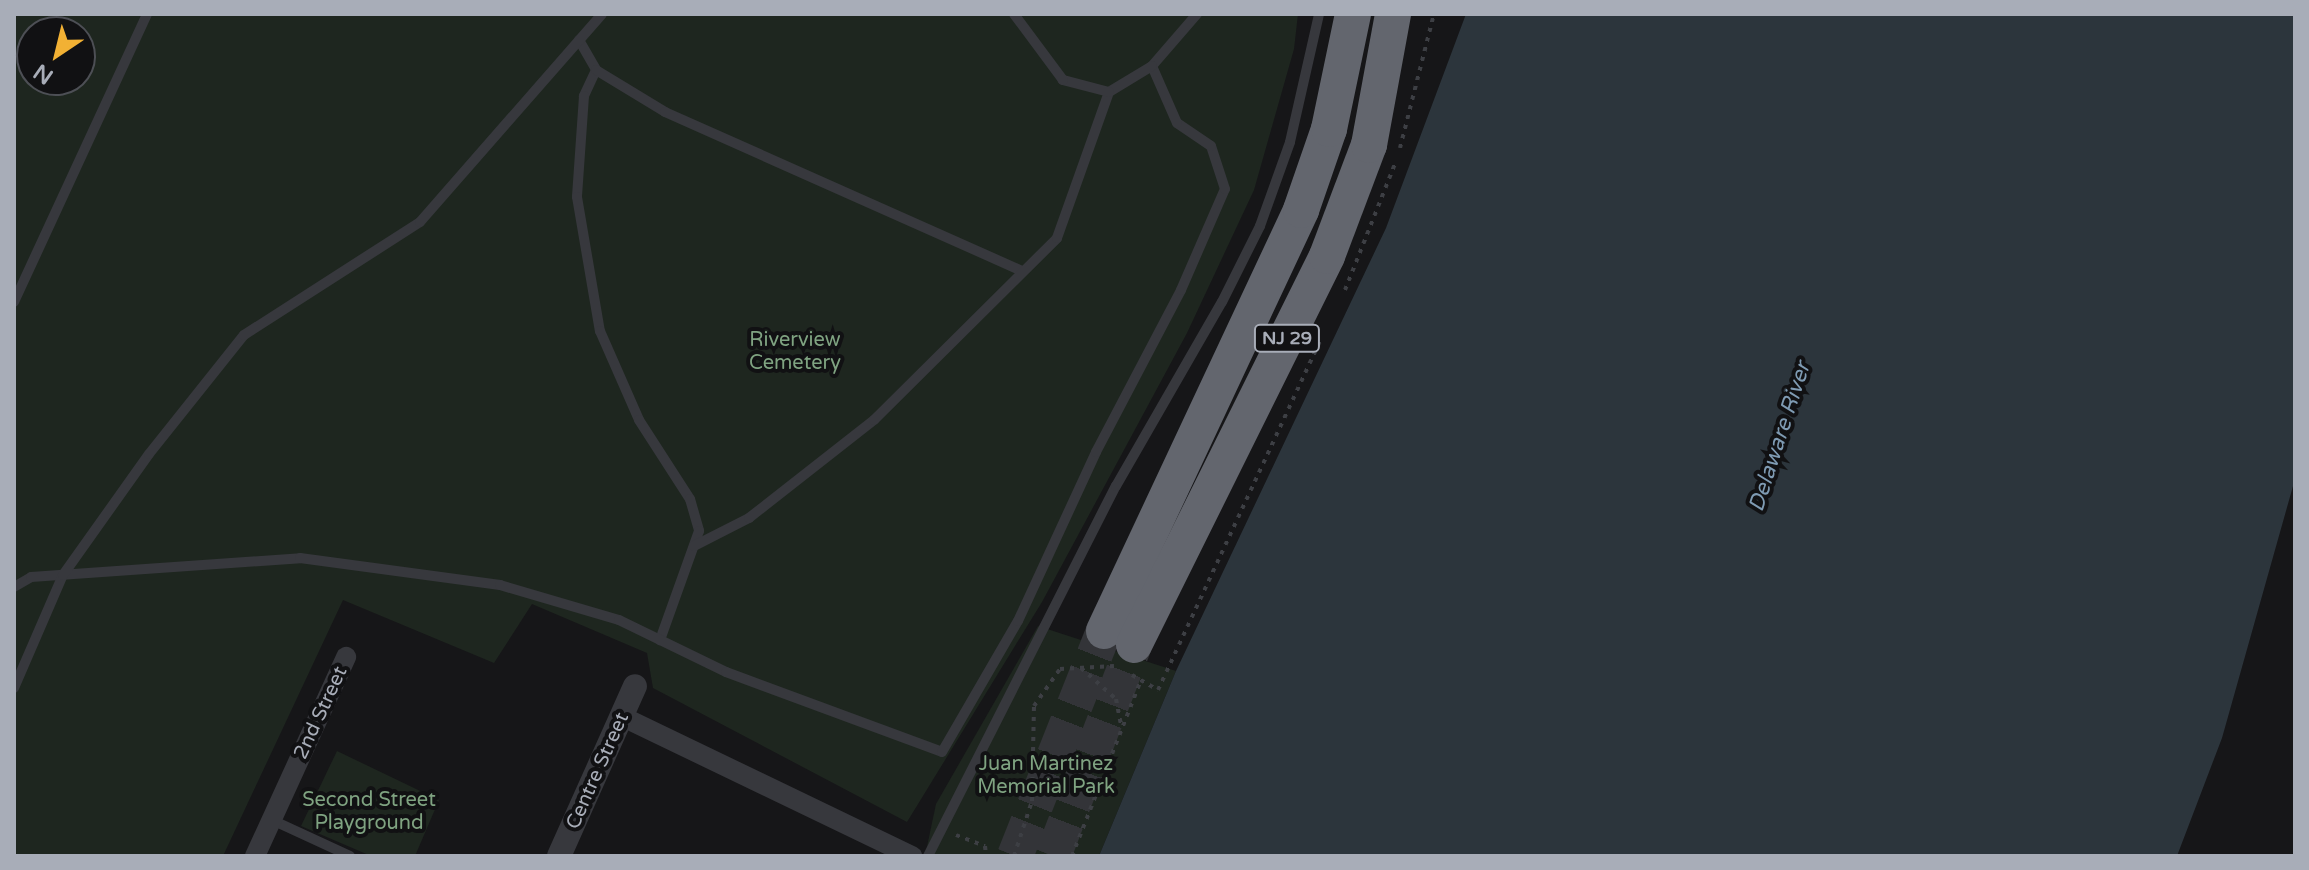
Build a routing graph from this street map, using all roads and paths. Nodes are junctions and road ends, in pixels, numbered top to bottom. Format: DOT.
graph roads {
  1 [pos="147,14"];
  2 [pos="602,14"];
  3 [pos="1014,14"];
  4 [pos="1197,14"];
  5 [pos="1319,14"];
  6 [pos="1353,14"];
  7 [pos="1393,14"];
  8 [pos="579,40"];
  9 [pos="1152,66"];
  10 [pos="596,70"];
  11 [pos="1109,92"];
  12 [pos="1022,271"];
  13 [pos="14,302"];
  14 [pos="1324,331"];
  15 [pos="694,546"];
  16 [pos="63,575"];
  17 [pos="14,587"];
  18 [pos="660,640"];
  19 [pos="1126,652"];
  20 [pos="346,657"];
  21 [pos="1081,668"];
  22 [pos="635,686"];
  23 [pos="14,688"];
  24 [pos="623,717"];
  25 [pos="1121,725"];
  26 [pos="272,820"];
  27 [pos="923,855"];
  28 [pos="255,856"];
  29 [pos="350,856"];
  30 [pos="559,856"];
  31 [pos="986,856"];
  32 [pos="1014,856"];
  33 [pos="1072,856"];
  1 -- 13 [label="lane"];
  2 -- 8 [label="lane"];
  3 -- 11 [label="lane"];
  4 -- 9 [label="lane"];
  5 -- 27 [label="lane"];
  6 -- 19 [label="highway, NJ 29"];
  7 -- 19 [label="highway, NJ 29"];
  8 -- 10 [label="lane"];
  8 -- 16 [label="lane"];
  9 -- 11 [label="lane"];
  9 -- 18 [label="lane"];
  10 -- 12 [label="lane"];
  10 -- 15 [label="lane"];
  11 -- 12 [label="lane"];
  12 -- 15 [label="lane"];
  14 -- 19 [label="path"];
  15 -- 18 [label="lane"];
  16 -- 17 [label="lane"];
  16 -- 18 [label="lane"];
  16 -- 23 [label="lane"];
  19 -- 21 [label="path"];
  19 -- 25 [label="path"];
  20 -- 26 [label="street, 2nd Street"];
  21 -- 25 [label="path"];
  21 -- 32 [label="path"];
  22 -- 24 [label="street, Centre Street"];
  24 -- 27 [label="street"];
  24 -- 30 [label="street, Centre Street"];
  25 -- 33 [label="path"];
  26 -- 28 [label="street, 2nd Street"];
  26 -- 29 [label="lane"];
  27 -- 31 [label="path"];
}
